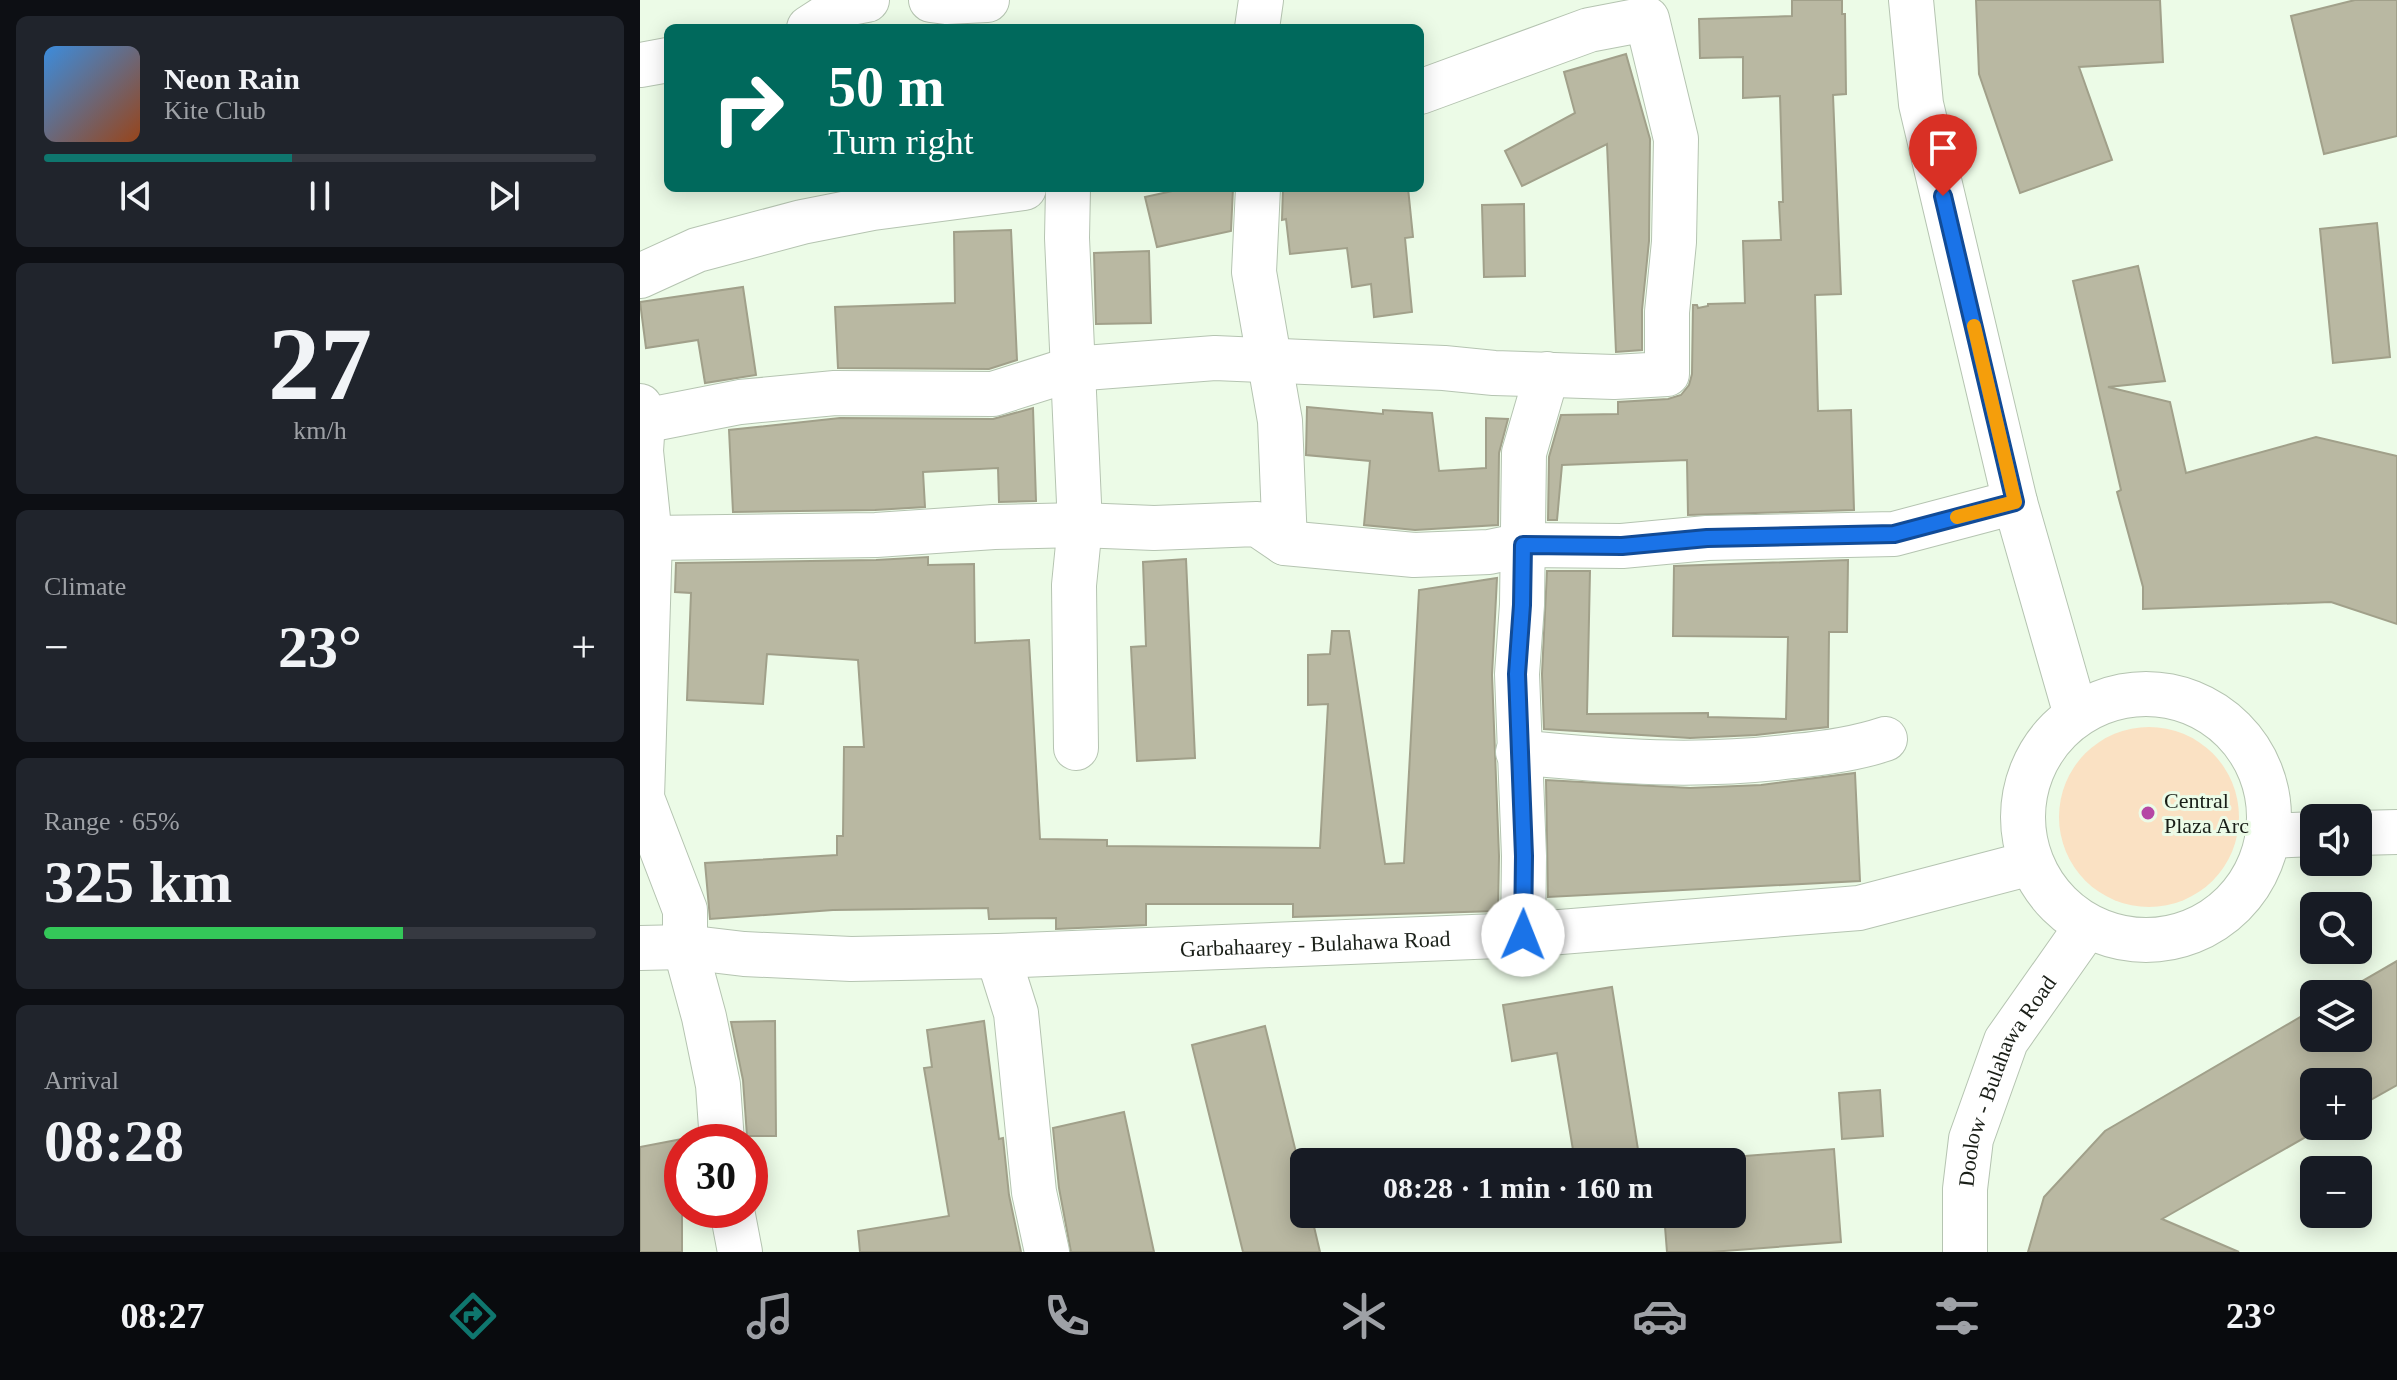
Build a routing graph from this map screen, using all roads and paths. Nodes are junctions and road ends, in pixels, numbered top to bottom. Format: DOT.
graph roads {
  1 [pos="867,0"];
  2 [pos="931,0"];
  3 [pos="987,0"];
  4 [pos="1261,0"];
  5 [pos="1911,0"];
  6 [pos="815,24"];
  7 [pos="1258,24"];
  8 [pos="664,61"];
  9 [pos="640,65"];
  10 [pos="1424,91"];
  11 [pos="994,192"];
  12 [pos="1068,192"];
  13 [pos="1258,192"];
  14 [pos="640,276"];
  15 [pos="1271,362"];
  16 [pos="1072,369"];
  17 [pos="1547,374"];
  18 [pos="642,414"];
  19 [pos="2015,502"];
  20 [pos="1080,525"];
  21 [pos="650,538"];
  22 [pos="1285,543"];
  23 [pos="1523,545"];
  24 [pos="2076,715"];
  25 [pos="1885,739"];
  26 [pos="1076,748"];
  27 [pos="1518,752"];
  28 [pos="2397,832"];
  29 [pos="2372,833"];
  30 [pos="2300,835"];
  31 [pos="2267,836"];
  32 [pos="2031,863"];
  33 [pos="2087,926"];
  34 [pos="1523,935"];
  35 [pos="685,947"];
  36 [pos="640,948"];
  37 [pos="998,956"];
  38 [pos="721,1124"];
  39 [pos="735,1228"];
  40 [pos="740,1252"];
  41 [pos="1047,1252"];
  42 [pos="1965,1252"];
  1 -- 6 [label="street"];
  2 -- 3 [label="street"];
  4 -- 7 [label="street"];
  5 -- 19 [label="street"];
  8 -- 9 [label="street"];
  10 -- 17 [label="street"];
  11 -- 14 [label="street"];
  12 -- 16 [label="street"];
  13 -- 15 [label="street"];
  15 -- 16 [label="street"];
  15 -- 17 [label="street"];
  15 -- 22 [label="street"];
  16 -- 18 [label="street"];
  16 -- 20 [label="street"];
  17 -- 23 [label="street"];
  18 -- 21 [label="street"];
  19 -- 23 [label="street"];
  19 -- 24 [label="street"];
  20 -- 21 [label="street"];
  20 -- 22 [label="street"];
  20 -- 26 [label="street"];
  21 -- 35 [label="street"];
  22 -- 23 [label="street"];
  23 -- 27 [label="street"];
  24 -- 31 [label="street"];
  24 -- 32 [label="street"];
  25 -- 27 [label="street"];
  27 -- 34 [label="street"];
  28 -- 29 [label="street"];
  30 -- 31 [label="street"];
  31 -- 33 [label="street"];
  32 -- 33 [label="street"];
  32 -- 34 [label="street, Garbahaarey - Bulahawa Road"];
  33 -- 42 [label="street, Doolow - Bulahawa Road"];
  34 -- 37 [label="street, Garbahaarey - Bulahawa Road"];
  35 -- 36 [label="street, Garbahaarey - Bulahawa Road"];
  35 -- 37 [label="street, Garbahaarey - Bulahawa Road"];
  35 -- 38 [label="street"];
  37 -- 41 [label="street"];
  39 -- 40 [label="street"];
}
